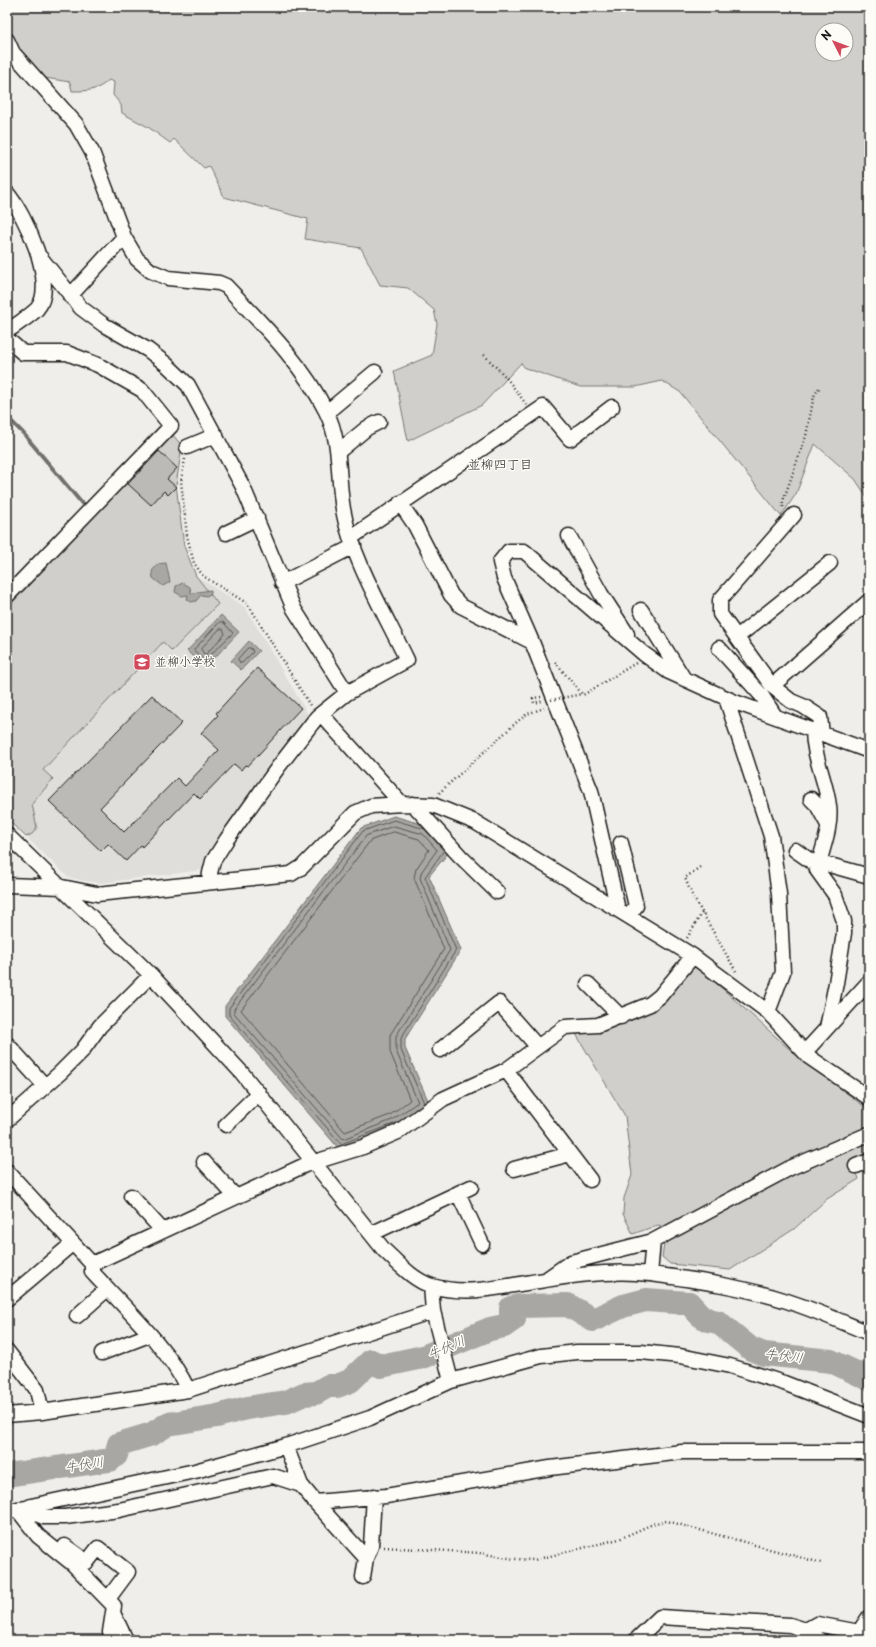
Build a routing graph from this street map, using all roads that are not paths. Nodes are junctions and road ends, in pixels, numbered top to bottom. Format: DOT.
graph roads {
  1 [pos="7,40"];
  2 [pos="7,193"];
  3 [pos="124,237"];
  4 [pos="40,257"];
  5 [pos="70,296"];
  6 [pos="7,328"];
  7 [pos="7,339"];
  8 [pos="375,372"];
  9 [pos="612,407"];
  10 [pos="327,412"];
  11 [pos="379,422"];
  12 [pos="216,435"];
  13 [pos="187,447"];
  14 [pos="339,451"];
  15 [pos="400,503"];
  16 [pos="257,518"];
  17 [pos="792,519"];
  18 [pos="226,533"];
  19 [pos="569,536"];
  20 [pos="353,541"];
  21 [pos="830,563"];
  22 [pos="282,583"];
  23 [pos="7,596"];
  24 [pos="869,601"];
  25 [pos="641,610"];
  26 [pos="737,637"];
  27 [pos="629,641"];
  28 [pos="532,642"];
  29 [pos="719,648"];
  30 [pos="684,679"];
  31 [pos="772,686"];
  32 [pos="346,694"];
  33 [pos="726,698"];
  34 [pos="319,716"];
  35 [pos="775,716"];
  36 [pos="818,732"];
  37 [pos="869,751"];
  38 [pos="811,799"];
  39 [pos="407,804"];
  40 [pos="828,826"];
  41 [pos="7,835"];
  42 [pos="621,843"];
  43 [pos="795,850"];
  44 [pos="819,864"];
  45 [pos="869,876"];
  46 [pos="209,881"];
  47 [pos="7,885"];
  48 [pos="62,888"];
  49 [pos="497,892"];
  50 [pos="623,913"];
  51 [pos="692,956"];
  52 [pos="151,975"];
  53 [pos="869,982"];
  54 [pos="588,984"];
  55 [pos="768,1012"];
  56 [pos="621,1017"];
  57 [pos="826,1028"];
  58 [pos="7,1044"];
  59 [pos="537,1046"];
  60 [pos="440,1050"];
  61 [pos="805,1052"];
  62 [pos="506,1070"];
  63 [pos="45,1086"];
  64 [pos="259,1093"];
  65 [pos="869,1098"];
  66 [pos="7,1120"];
  67 [pos="226,1125"];
  68 [pos="869,1134"];
  69 [pos="570,1154"];
  70 [pos="204,1162"];
  71 [pos="314,1162"];
  72 [pos="514,1169"];
  73 [pos="7,1171"];
  74 [pos="590,1180"];
  75 [pos="471,1187"];
  76 [pos="458,1193"];
  77 [pos="131,1196"];
  78 [pos="235,1196"];
  79 [pos="162,1230"];
  80 [pos="371,1234"];
  81 [pos="653,1241"];
  82 [pos="73,1242"];
  83 [pos="482,1244"];
  84 [pos="92,1264"];
  85 [pos="650,1274"];
  86 [pos="546,1279"];
  87 [pos="431,1286"];
  88 [pos="107,1289"];
  89 [pos="7,1299"];
  90 [pos="434,1315"];
  91 [pos="78,1316"];
  92 [pos="869,1333"];
  93 [pos="149,1335"];
  94 [pos="7,1352"];
  95 [pos="102,1353"];
  96 [pos="450,1378"];
  97 [pos="188,1390"];
  98 [pos="42,1412"];
  99 [pos="7,1414"];
  100 [pos="869,1416"];
  101 [pos="286,1446"];
  102 [pos="869,1452"];
  103 [pos="301,1485"];
  104 [pos="374,1496"];
  105 [pos="315,1502"];
  106 [pos="19,1509"];
  107 [pos="368,1552"];
  108 [pos="363,1577"];
  109 [pos="111,1605"];
  110 [pos="869,1617"];
  111 [pos="806,1630"];
  112 [pos="114,1640"];
  113 [pos="126,1640"];
  114 [pos="636,1640"];
  115 [pos="820,1640"];
  1 -- 3 [label="street"];
  2 -- 4 [label="street"];
  3 -- 5 [label="street"];
  3 -- 10 [label="street"];
  4 -- 5 [label="street"];
  4 -- 6 [label="street"];
  5 -- 12 [label="street"];
  7 -- 23 [label="street"];
  8 -- 10 [label="street"];
  9 -- 15 [label="street"];
  10 -- 14 [label="street"];
  11 -- 14 [label="street"];
  12 -- 13 [label="street"];
  12 -- 16 [label="street"];
  14 -- 20 [label="street"];
  15 -- 20 [label="street"];
  15 -- 28 [label="street"];
  16 -- 18 [label="street"];
  16 -- 22 [label="street"];
  17 -- 26 [label="street"];
  19 -- 27 [label="street"];
  20 -- 22 [label="street"];
  20 -- 32 [label="street"];
  21 -- 26 [label="street"];
  22 -- 32 [label="street"];
  24 -- 31 [label="street"];
  25 -- 30 [label="street"];
  26 -- 31 [label="street"];
  27 -- 28 [label="street"];
  27 -- 30 [label="street"];
  28 -- 50 [label="street"];
  29 -- 35 [label="street"];
  30 -- 33 [label="street"];
  31 -- 36 [label="street"];
  32 -- 34 [label="street"];
  33 -- 35 [label="street"];
  33 -- 55 [label="street"];
  34 -- 39 [label="street"];
  34 -- 46 [label="street"];
  35 -- 36 [label="street"];
  36 -- 37 [label="street"];
  36 -- 40 [label="street"];
  38 -- 40 [label="street"];
  39 -- 46 [label="street"];
  39 -- 49 [label="street"];
  39 -- 50 [label="street"];
  40 -- 44 [label="street"];
  41 -- 48 [label="street"];
  42 -- 50 [label="street"];
  43 -- 44 [label="street"];
  44 -- 45 [label="street"];
  44 -- 57 [label="street"];
  46 -- 48 [label="street"];
  47 -- 48 [label="street"];
  48 -- 52 [label="street"];
  50 -- 51 [label="street"];
  51 -- 55 [label="street"];
  51 -- 56 [label="street"];
  52 -- 63 [label="street"];
  52 -- 64 [label="street"];
  53 -- 57 [label="street"];
  54 -- 56 [label="street"];
  55 -- 61 [label="street"];
  56 -- 59 [label="street"];
  57 -- 61 [label="street"];
  58 -- 63 [label="street"];
  59 -- 60 [label="street"];
  59 -- 62 [label="street"];
  61 -- 65 [label="street"];
  62 -- 69 [label="street"];
  62 -- 71 [label="street"];
  63 -- 66 [label="street"];
  64 -- 67 [label="street"];
  64 -- 71 [label="street"];
  68 -- 81 [label="street"];
  69 -- 72 [label="street"];
  69 -- 74 [label="street"];
  70 -- 78 [label="street"];
  71 -- 78 [label="street"];
  71 -- 80 [label="street"];
  73 -- 82 [label="street"];
  75 -- 76 [label="street"];
  76 -- 80 [label="street"];
  76 -- 83 [label="street"];
  77 -- 79 [label="street"];
  78 -- 79 [label="street"];
  79 -- 84 [label="street"];
  80 -- 87 [label="street"];
  81 -- 85 [label="street"];
  81 -- 86 [label="street"];
  82 -- 84 [label="street"];
  82 -- 89 [label="street"];
  84 -- 88 [label="street"];
  85 -- 86 [label="street"];
  85 -- 92 [label="street"];
  86 -- 87 [label="street"];
  87 -- 90 [label="street"];
  88 -- 91 [label="street"];
  88 -- 93 [label="street"];
  90 -- 96 [label="street"];
  90 -- 97 [label="street"];
  93 -- 95 [label="street"];
  93 -- 97 [label="street"];
  94 -- 98 [label="street"];
  96 -- 100 [label="street"];
  96 -- 101 [label="street"];
  97 -- 98 [label="street"];
  98 -- 99 [label="street"];
  101 -- 103 [label="street"];
  101 -- 106 [label="street"];
  102 -- 104 [label="street"];
  103 -- 105 [label="street"];
  103 -- 106 [label="street"];
  104 -- 105 [label="street"];
  104 -- 107 [label="street"];
  105 -- 107 [label="street"];
  106 -- 109 [label="street"];
  106 -- 109 [label="street"];
  107 -- 108 [label="street"];
  109 -- 112 [label="street"];
  109 -- 113 [label="street"];
  110 -- 111 [label="street"];
  111 -- 114 [label="street"];
  111 -- 115 [label="street"];
}
